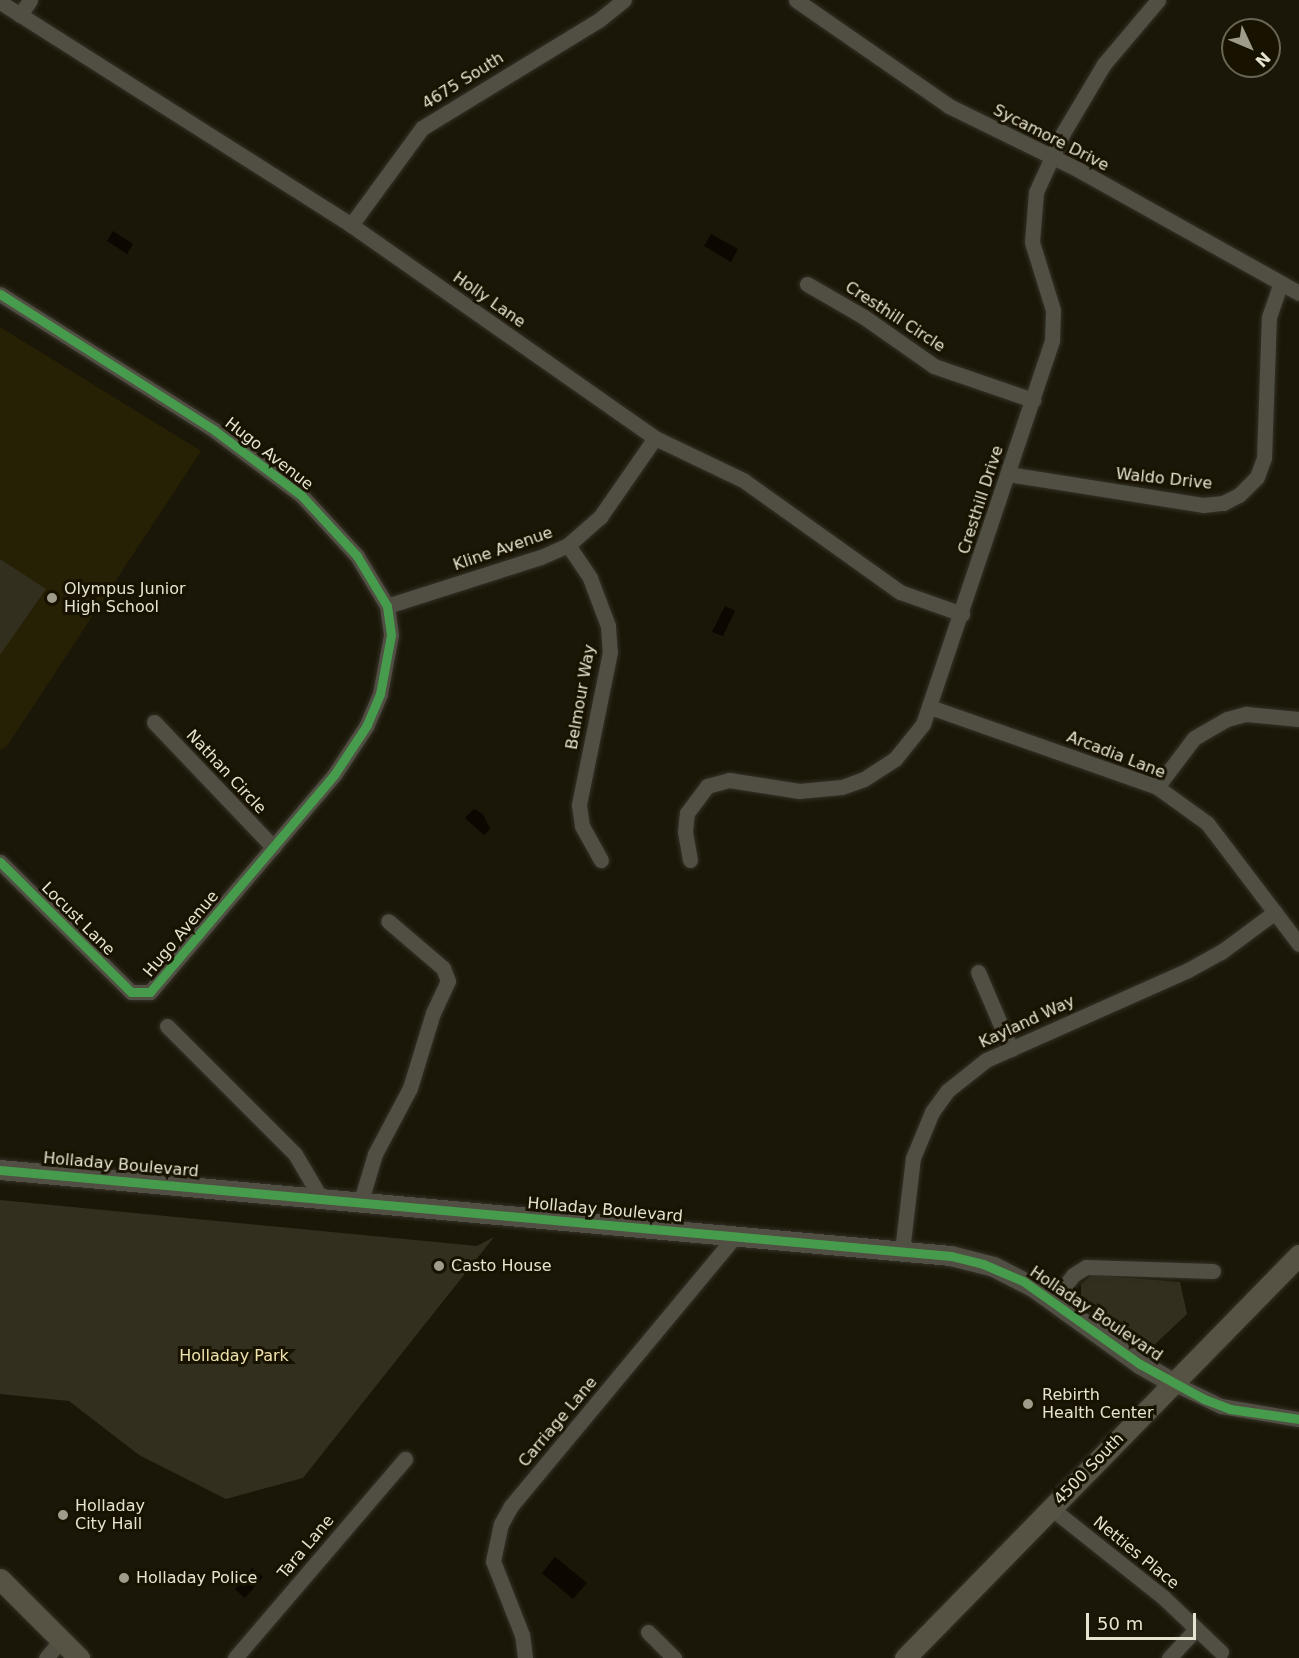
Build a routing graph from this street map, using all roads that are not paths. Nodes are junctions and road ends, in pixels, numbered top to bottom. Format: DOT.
graph roads {
  1 [pos="30,0"];
  2 [pos="624,0"];
  3 [pos="796,0"];
  4 [pos="1158,0"];
  5 [pos="0,2"];
  6 [pos="20,15"];
  7 [pos="1051,155"];
  8 [pos="351,225"];
  9 [pos="807,284"];
  10 [pos="1280,285"];
  11 [pos="1299,293"];
  12 [pos="0,294"];
  13 [pos="1033,400"];
  14 [pos="655,438"];
  15 [pos="1008,474"];
  16 [pos="568,545"];
  17 [pos="387,606"];
  18 [pos="962,614"];
  19 [pos="930,707"];
  20 [pos="1299,720"];
  21 [pos="154,722"];
  22 [pos="1157,787"];
  23 [pos="273,847"];
  24 [pos="601,860"];
  25 [pos="690,860"];
  26 [pos="0,862"];
  27 [pos="1275,912"];
  28 [pos="388,921"];
  29 [pos="1299,944"];
  30 [pos="978,972"];
  31 [pos="138,994"];
  32 [pos="167,1026"];
  33 [pos="1011,1049"];
  34 [pos="0,1170"];
  35 [pos="322,1200"];
  36 [pos="360,1204"];
  37 [pos="735,1236"];
  38 [pos="902,1251"];
  39 [pos="1299,1255"];
  40 [pos="1213,1271"];
  41 [pos="1053,1301"];
  42 [pos="1173,1383"];
  43 [pos="1299,1419"];
  44 [pos="405,1459"];
  45 [pos="1051,1509"];
  46 [pos="0,1579"];
  47 [pos="1196,1629"];
  48 [pos="648,1632"];
  49 [pos="61,1640"];
  50 [pos="1221,1652"];
  51 [pos="46,1658"];
  52 [pos="79,1658"];
  53 [pos="234,1658"];
  54 [pos="525,1658"];
  55 [pos="674,1658"];
  56 [pos="905,1658"];
  57 [pos="1169,1658"];
  1 -- 6 [label="street"];
  2 -- 8 [label="street, 4675 South"];
  3 -- 7 [label="street, Sycamore Drive"];
  4 -- 7 [label="street, Cresthill Drive"];
  5 -- 6 [label="street, Holly Lane"];
  6 -- 8 [label="street, Holly Lane"];
  7 -- 10 [label="street, Sycamore Drive"];
  7 -- 13 [label="street, Cresthill Drive"];
  8 -- 14 [label="street, Holly Lane"];
  9 -- 13 [label="street, Cresthill Circle"];
  10 -- 11 [label="street, Sycamore Drive"];
  10 -- 15 [label="street, Waldo Drive"];
  12 -- 17 [label="street, Hugo Avenue"];
  13 -- 15 [label="street, Cresthill Drive"];
  14 -- 16 [label="street, Kline Avenue"];
  14 -- 18 [label="street, Holly Lane"];
  15 -- 18 [label="street, Cresthill Drive"];
  16 -- 17 [label="street, Kline Avenue"];
  16 -- 24 [label="street, Belmour Way"];
  17 -- 23 [label="street, Hugo Avenue"];
  18 -- 19 [label="street, Cresthill Drive"];
  19 -- 22 [label="street, Arcadia Lane"];
  19 -- 25 [label="street, Cresthill Drive"];
  20 -- 22 [label="street"];
  21 -- 23 [label="street, Nathan Circle"];
  22 -- 27 [label="street, Arcadia Lane"];
  23 -- 31 [label="street, Hugo Avenue"];
  26 -- 31 [label="street, Locust Lane"];
  27 -- 29 [label="street, Arcadia Lane"];
  27 -- 33 [label="street, Kayland Way"];
  28 -- 36 [label="street"];
  30 -- 33 [label="street"];
  32 -- 35 [label="street"];
  33 -- 38 [label="street, Kayland Way"];
  34 -- 35 [label="street, Holladay Boulevard"];
  35 -- 36 [label="street, Holladay Boulevard"];
  36 -- 37 [label="street, Holladay Boulevard"];
  37 -- 38 [label="street, Holladay Boulevard"];
  37 -- 54 [label="street, Carriage Lane"];
  38 -- 41 [label="street, Holladay Boulevard"];
  39 -- 42 [label="main road, 4500 South"];
  40 -- 41 [label="street, Holladay Boulevard"];
  41 -- 42 [label="street, Holladay Boulevard"];
  42 -- 43 [label="street"];
  42 -- 45 [label="main road, 4500 South"];
  44 -- 53 [label="street, Tara Lane"];
  45 -- 47 [label="street, Netties Place"];
  45 -- 56 [label="main road, 4500 South"];
  46 -- 49 [label="main road"];
  47 -- 50 [label="street, Netties Place"];
  47 -- 57 [label="street"];
  48 -- 55 [label="street"];
  49 -- 51 [label="street"];
  49 -- 52 [label="main road"];
}
